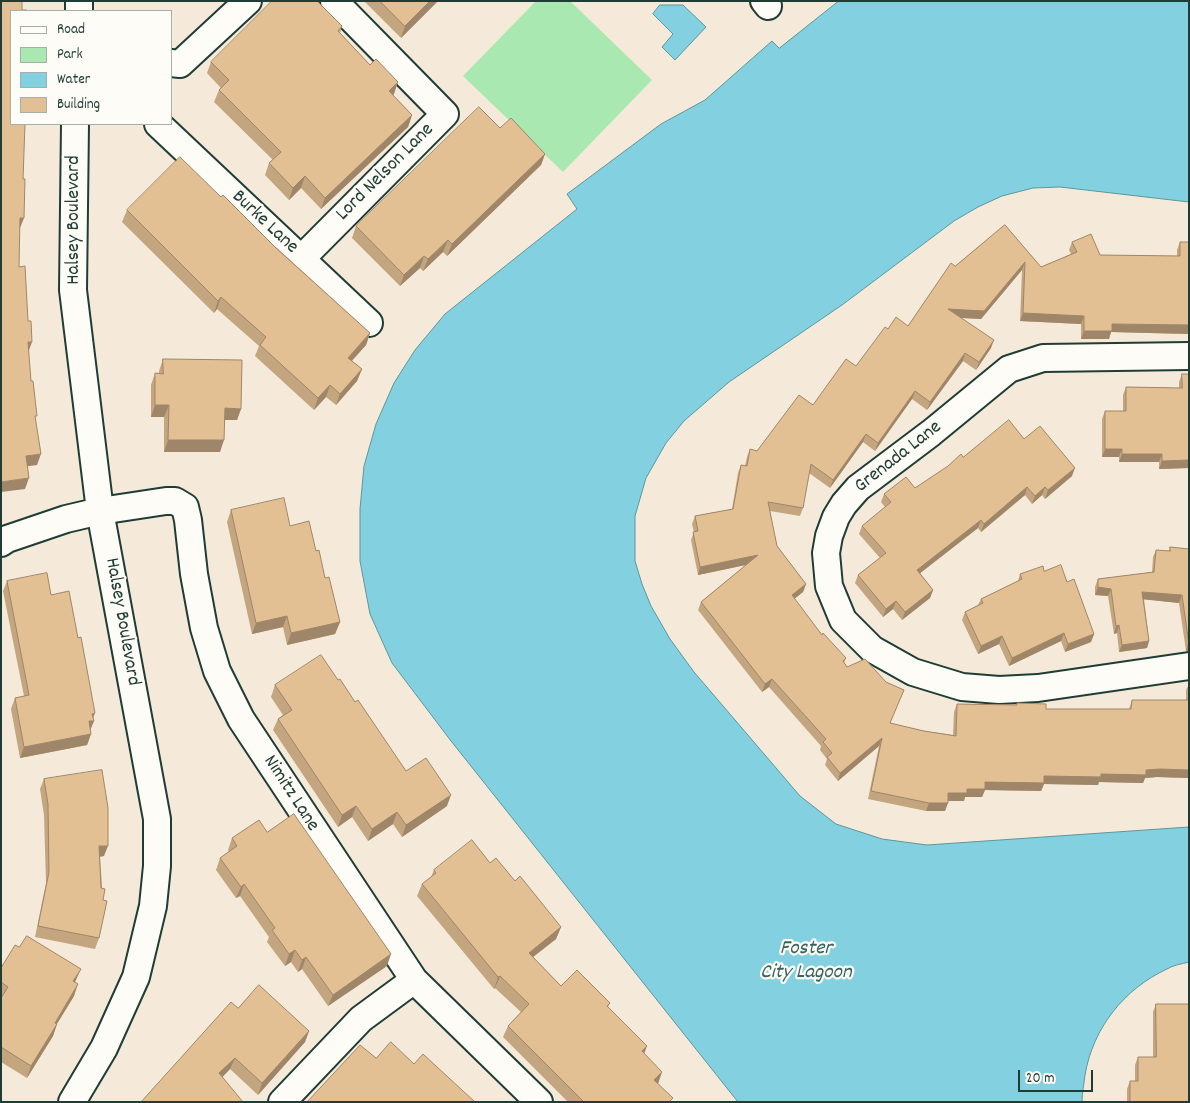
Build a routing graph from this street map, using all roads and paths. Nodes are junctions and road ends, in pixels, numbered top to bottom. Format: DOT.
graph roads {
  1 [pos="248,1"];
  2 [pos="334,1"];
  3 [pos="172,64"];
  4 [pos="75,125"];
  5 [pos="159,125"];
  6 [pos="301,259"];
  7 [pos="369,323"];
  8 [pos="1189,356"];
  9 [pos="100,511"];
  10 [pos="1,543"];
  11 [pos="1189,666"];
  12 [pos="414,980"];
  13 [pos="72,1102"];
  14 [pos="282,1102"];
  15 [pos="539,1102"];
  1 -- 3 [label="street"];
  2 -- 6 [label="street, Lord Nelson Lane"];
  4 -- 9 [label="street, Halsey Boulevard"];
  5 -- 6 [label="street, Burke Lane"];
  6 -- 7 [label="street, Burke Lane"];
  8 -- 11 [label="street, Grenada Lane"];
  9 -- 10 [label="street"];
  9 -- 12 [label="street, Nimitz Lane"];
  9 -- 13 [label="street, Halsey Boulevard"];
  12 -- 14 [label="street"];
  12 -- 15 [label="street, Nimitz Lane"];
}
